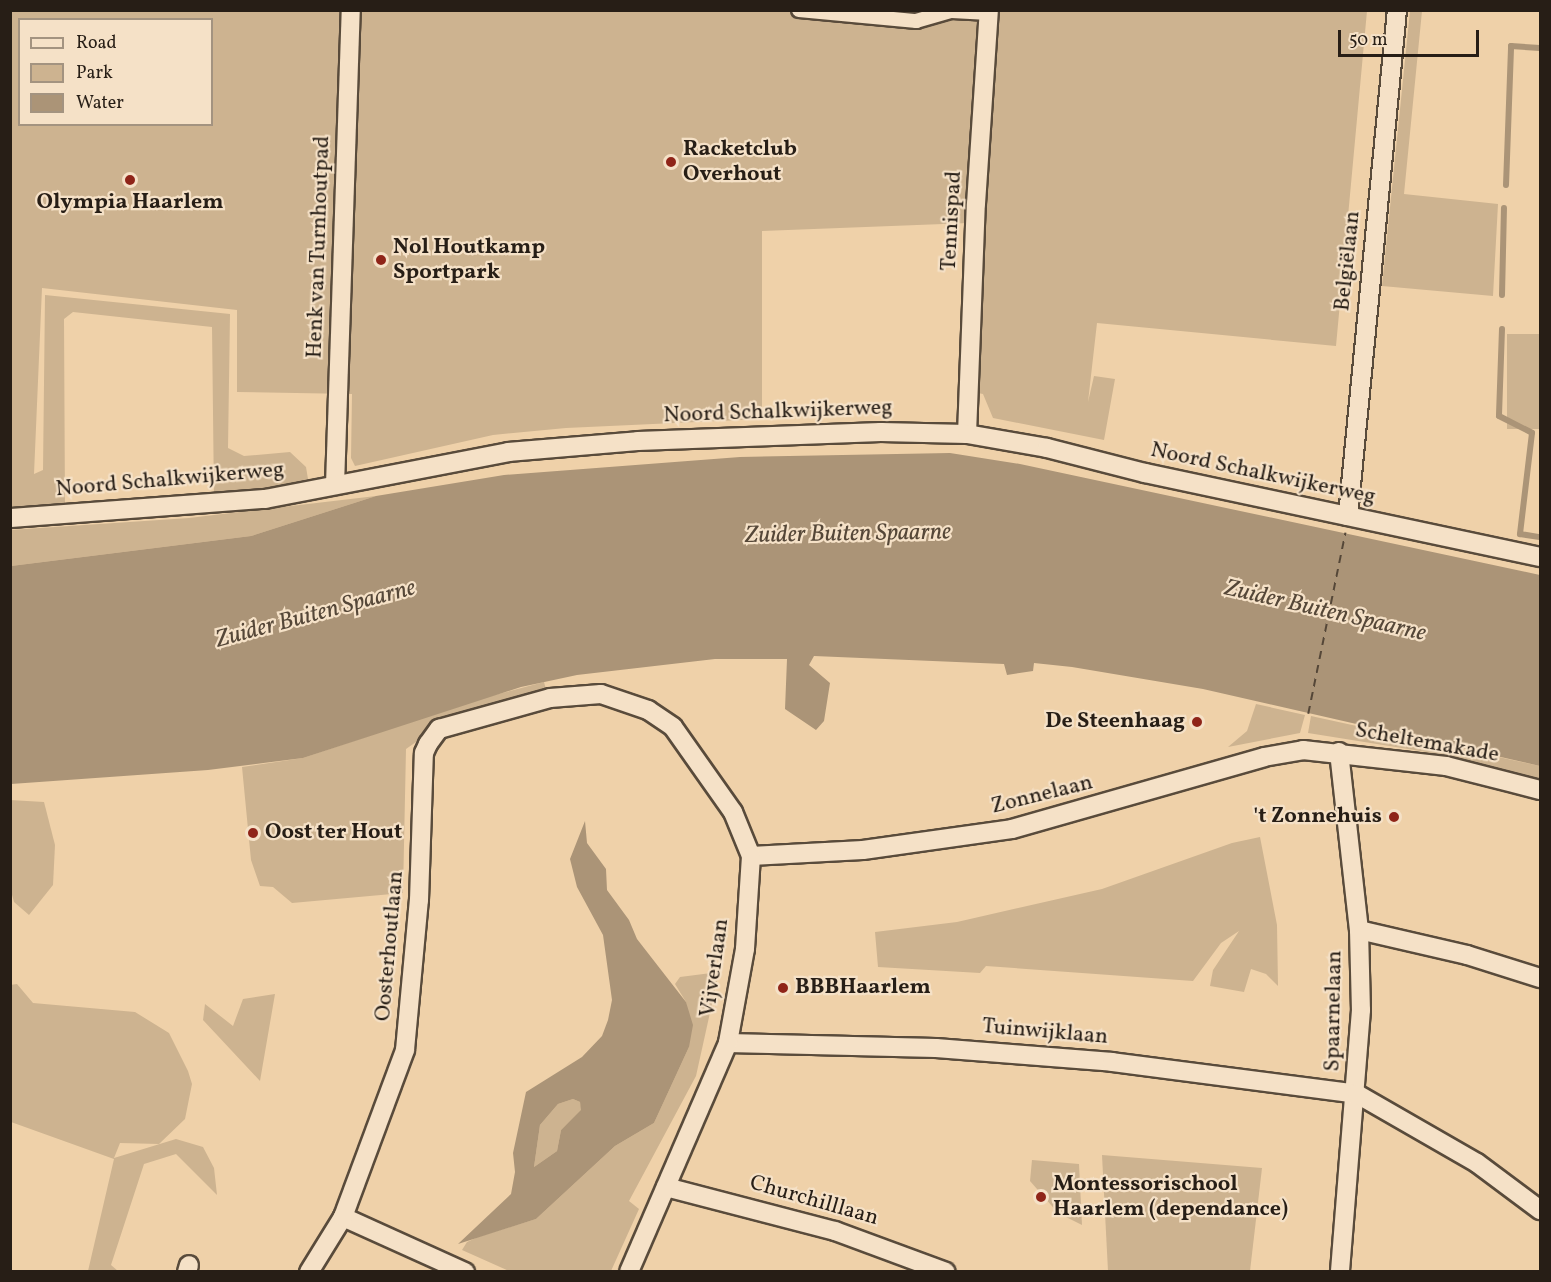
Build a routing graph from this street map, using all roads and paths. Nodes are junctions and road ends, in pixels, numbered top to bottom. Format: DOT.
graph roads {
  1 [pos="351,10"];
  2 [pos="799,10"];
  3 [pos="1397,10"];
  4 [pos="989,12"];
  5 [pos="968,434"];
  6 [pos="335,485"];
  7 [pos="1348,516"];
  8 [pos="10,518"];
  9 [pos="1540,557"];
  10 [pos="626,701"];
  11 [pos="1339,752"];
  12 [pos="1540,790"];
  13 [pos="750,856"];
  14 [pos="1359,930"];
  15 [pos="1540,978"];
  16 [pos="728,1043"];
  17 [pos="1357,1094"];
  18 [pos="666,1187"];
  19 [pos="1540,1210"];
  20 [pos="343,1217"];
  21 [pos="309,1272"];
  22 [pos="465,1272"];
  23 [pos="628,1272"];
  24 [pos="946,1272"];
  25 [pos="1340,1272"];
  1 -- 6 [label="street, Henk van Turnhoutpad"];
  2 -- 4 [label="street"];
  3 -- 7 [label="street, Belgiëlaan"];
  4 -- 5 [label="street, Tennispad"];
  5 -- 6 [label="street, Noord Schalkwijkerweg"];
  5 -- 7 [label="street, Noord Schalkwijkerweg"];
  6 -- 8 [label="street, Noord Schalkwijkerweg"];
  7 -- 9 [label="street, Noord Schalkwijkerweg"];
  10 -- 13 [label="street, Vijverlaan"];
  10 -- 20 [label="street, Oosterhoutlaan"];
  11 -- 12 [label="street, Scheltemakade"];
  11 -- 13 [label="street, Zonnelaan"];
  11 -- 14 [label="street, Spaarnelaan"];
  13 -- 16 [label="street, Vijverlaan"];
  14 -- 15 [label="street"];
  14 -- 17 [label="street, Spaarnelaan"];
  16 -- 17 [label="street, Tuinwijklaan"];
  16 -- 18 [label="street, Vijverlaan"];
  17 -- 19 [label="street"];
  17 -- 25 [label="street, Spaarnelaan"];
  18 -- 23 [label="street, Vijverlaan"];
  18 -- 24 [label="street, Churchilllaan"];
  20 -- 21 [label="street, Oosterhoutlaan"];
  20 -- 22 [label="street"];
}
